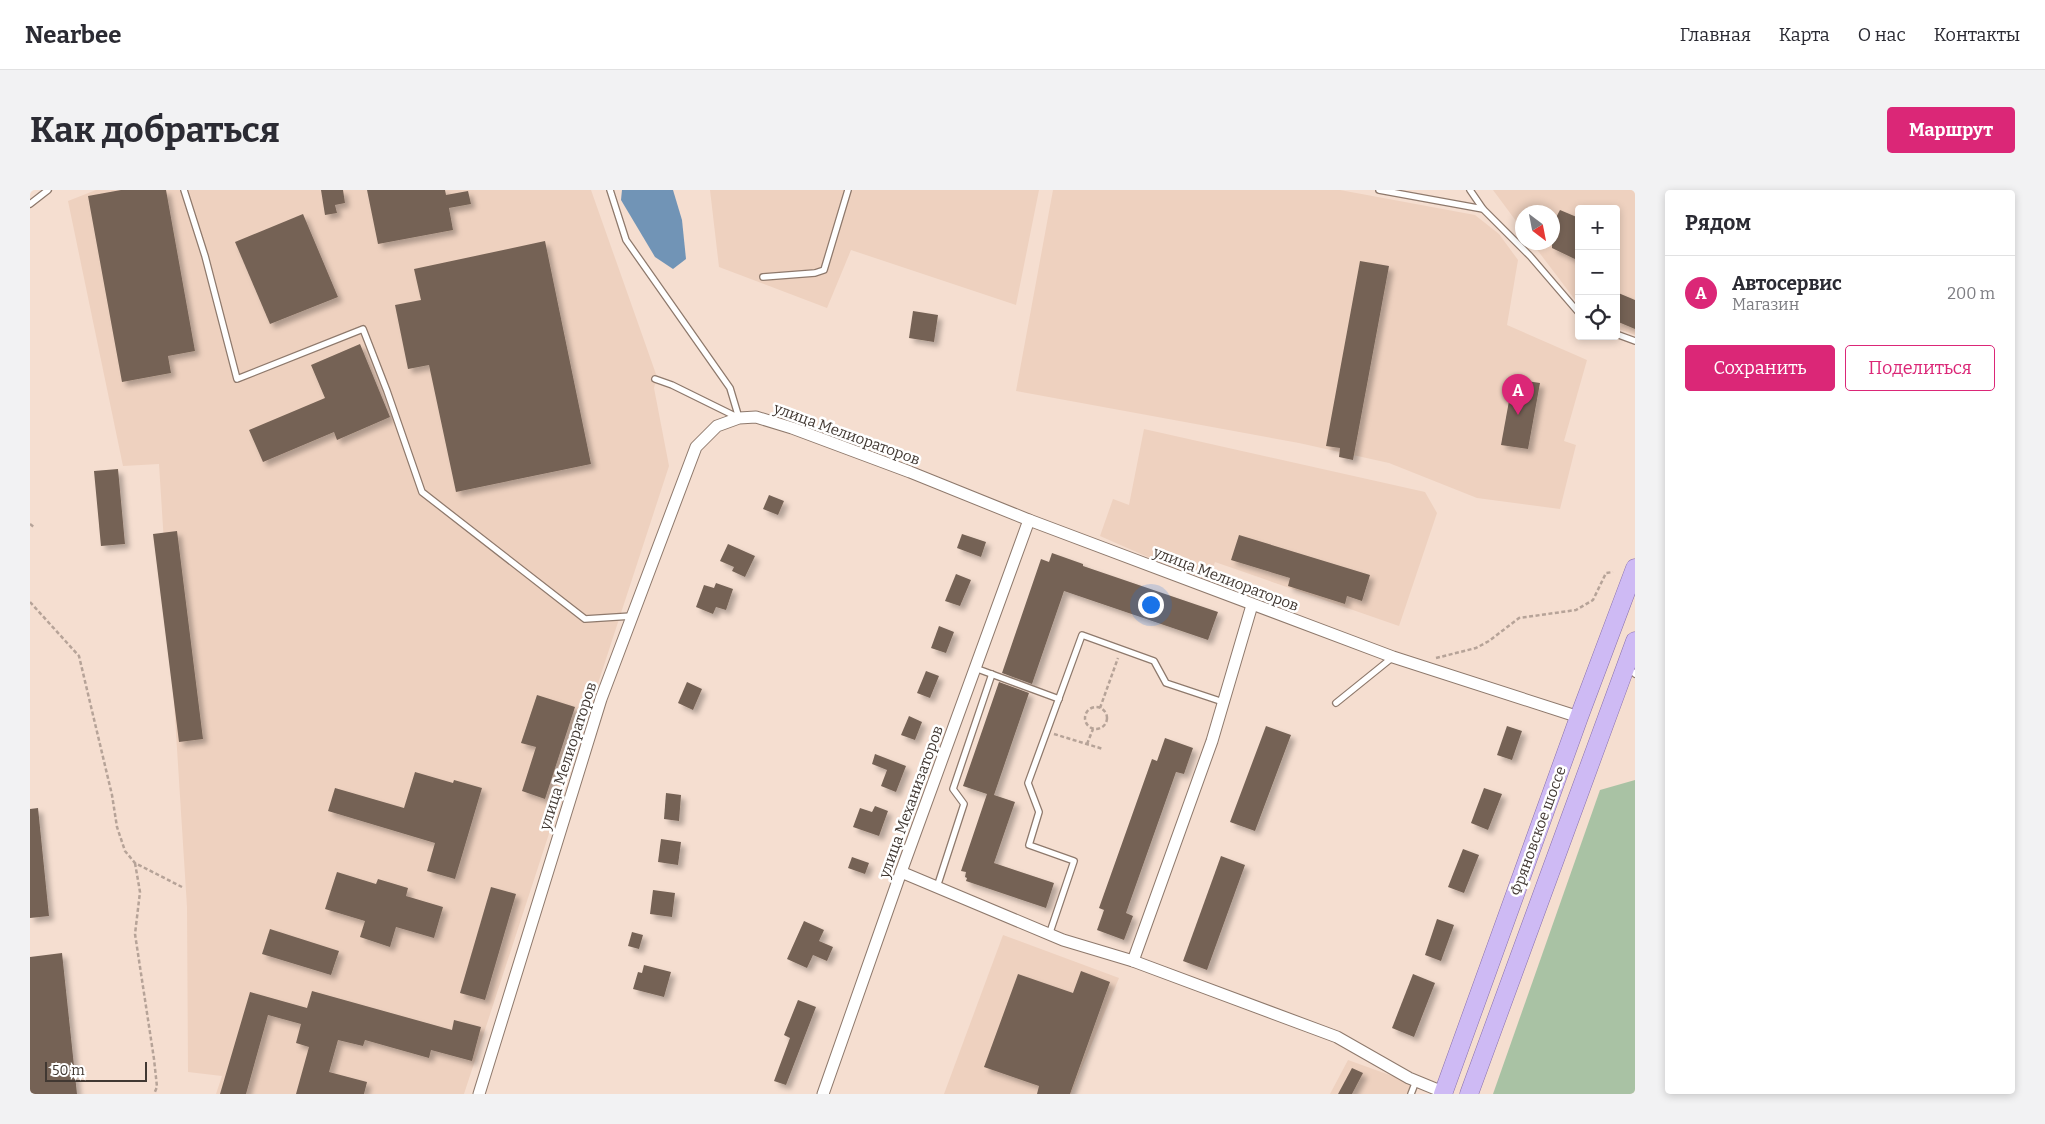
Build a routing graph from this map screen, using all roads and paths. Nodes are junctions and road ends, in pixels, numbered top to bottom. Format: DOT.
graph roads {
  1 [pos="48,190"];
  2 [pos="184,190"];
  3 [pos="610,190"];
  4 [pos="848,190"];
  5 [pos="1379,190"];
  6 [pos="1470,190"];
  7 [pos="30,204"];
  8 [pos="1483,209"];
  9 [pos="763,277"];
  10 [pos="1575,308"];
  11 [pos="1620,336"];
  12 [pos="1635,342"];
  13 [pos="655,380"];
  14 [pos="739,418"];
  15 [pos="1029,520"];
  16 [pos="30,524"];
  17 [pos="34,527"];
  18 [pos="1635,568"];
  19 [pos="1613,572"];
  20 [pos="30,602"];
  21 [pos="1252,605"];
  22 [pos="632,616"];
  23 [pos="1635,641"];
  24 [pos="1121,649"];
  25 [pos="1393,657"];
  26 [pos="975,668"];
  27 [pos="1427,668"];
  28 [pos="1631,670"];
  29 [pos="992,674"];
  30 [pos="1059,699"];
  31 [pos="1223,702"];
  32 [pos="1336,703"];
  33 [pos="1100,708"];
  34 [pos="1579,717"];
  35 [pos="1093,729"];
  36 [pos="1047,731"];
  37 [pos="1087,744"];
  38 [pos="1103,750"];
  39 [pos="135,863"];
  40 [pos="901,872"];
  41 [pos="182,887"];
  42 [pos="937,887"];
  43 [pos="1049,935"];
  44 [pos="1134,961"];
  45 [pos="1416,1081"];
  46 [pos="1443,1093"];
  47 [pos="154,1094"];
  48 [pos="479,1094"];
  49 [pos="823,1094"];
  50 [pos="1411,1094"];
  51 [pos="1469,1094"];
  1 -- 7 [label="lane"];
  2 -- 22 [label="lane"];
  3 -- 14 [label="lane"];
  4 -- 9 [label="lane"];
  5 -- 8 [label="lane"];
  6 -- 8 [label="lane"];
  8 -- 10 [label="lane"];
  11 -- 12 [label="lane"];
  13 -- 14 [label="lane"];
  14 -- 15 [label="street, улица Мелиораторов"];
  14 -- 22 [label="street, улица Мелиораторов"];
  15 -- 21 [label="street, улица Мелиораторов"];
  15 -- 26 [label="street, улица Механизаторов"];
  16 -- 17 [label="path"];
  18 -- 34 [label="main road, Фряновское шоссе"];
  19 -- 27 [label="path"];
  20 -- 39 [label="path"];
  21 -- 25 [label="street, улица Мелиораторов"];
  21 -- 31 [label="street"];
  22 -- 48 [label="street, улица Мелиораторов"];
  23 -- 28 [label="main road, Фряновское шоссе"];
  24 -- 30 [label="lane"];
  24 -- 31 [label="lane"];
  24 -- 33 [label="path"];
  25 -- 27 [label="street, улица Мелиораторов"];
  25 -- 32 [label="lane"];
  26 -- 29 [label="lane"];
  26 -- 40 [label="street, улица Механизаторов"];
  27 -- 34 [label="street, улица Мелиораторов"];
  28 -- 51 [label="main road, Фряновское шоссе"];
  29 -- 30 [label="lane"];
  29 -- 42 [label="lane"];
  30 -- 36 [label="lane"];
  31 -- 44 [label="street"];
  33 -- 35 [label="path"];
  33 -- 35 [label="path"];
  34 -- 46 [label="main road, Фряновское шоссе"];
  35 -- 37 [label="path"];
  36 -- 37 [label="path"];
  36 -- 43 [label="lane"];
  37 -- 38 [label="path"];
  39 -- 41 [label="path"];
  39 -- 47 [label="path"];
  40 -- 42 [label="street"];
  40 -- 49 [label="street, улица Механизаторов"];
  42 -- 43 [label="street"];
  43 -- 44 [label="street"];
  44 -- 45 [label="street"];
  45 -- 46 [label="street"];
  45 -- 50 [label="lane"];
}
